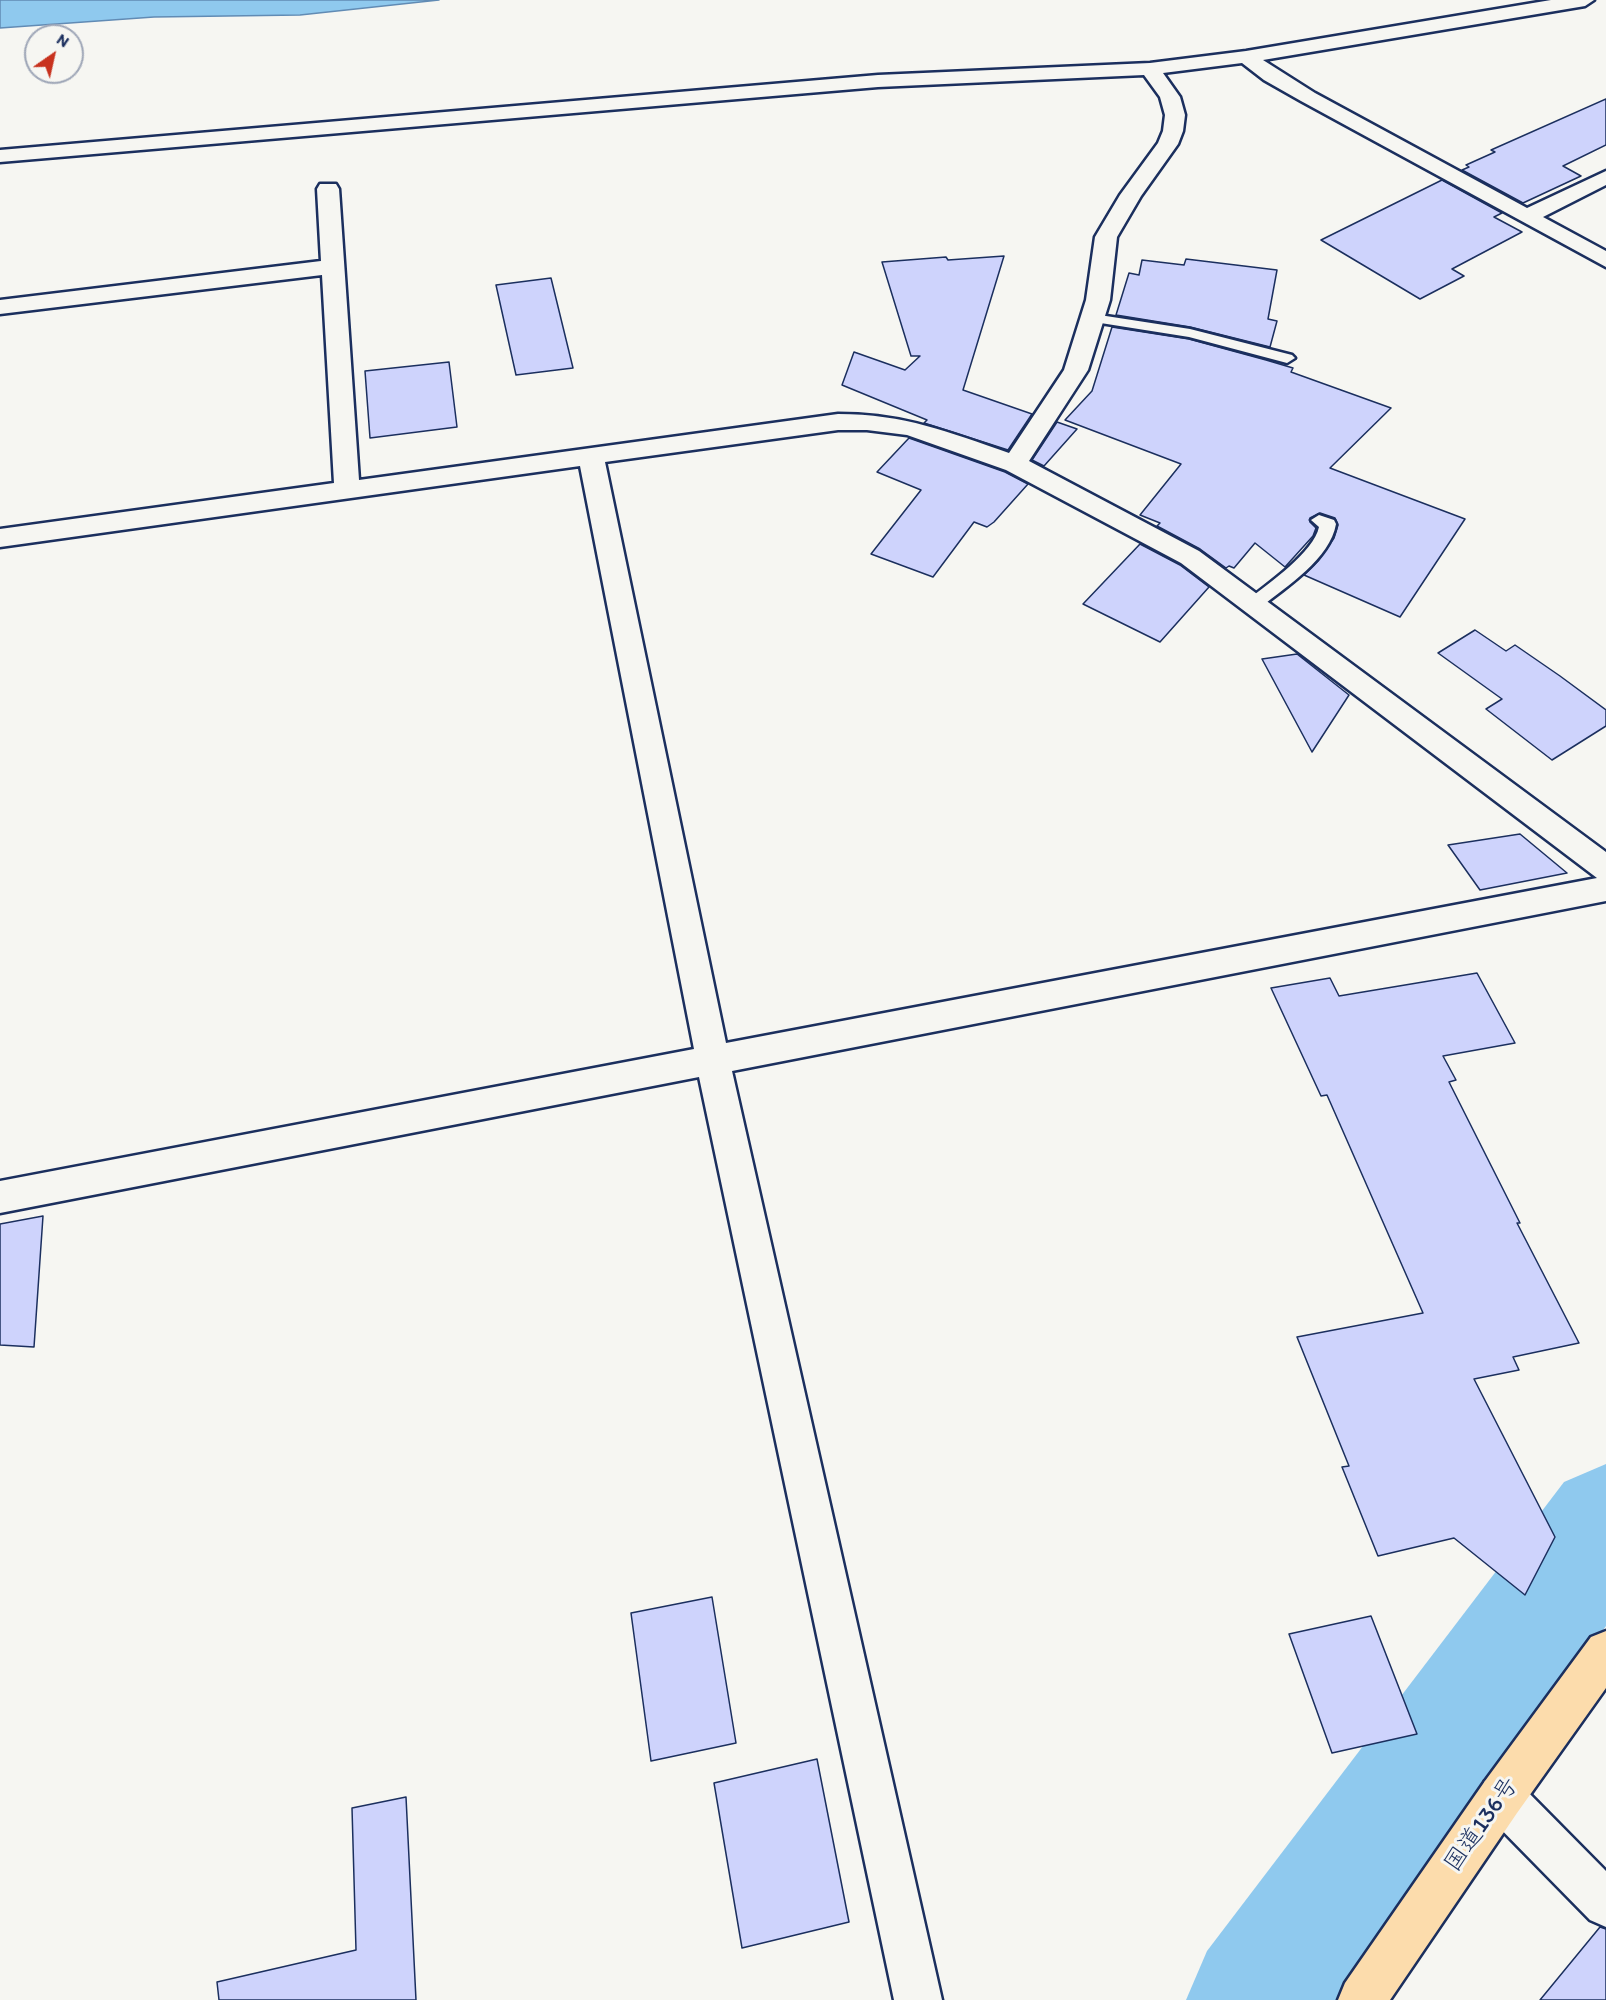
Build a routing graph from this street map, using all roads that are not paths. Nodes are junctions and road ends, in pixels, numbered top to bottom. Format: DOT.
graph roads {
  1 [pos="1585,0"];
  2 [pos="1246,57"];
  3 [pos="1150,69"];
  4 [pos="0,156"];
  5 [pos="1606,177"];
  6 [pos="328,189"];
  7 [pos="1527,216"];
  8 [pos="1606,260"];
  9 [pos="331,267"];
  10 [pos="0,307"];
  11 [pos="1093,318"];
  12 [pos="1287,358"];
  13 [pos="591,455"];
  14 [pos="1015,464"];
  15 [pos="347,490"];
  16 [pos="1319,520"];
  17 [pos="0,538"];
  18 [pos="1255,603"];
  19 [pos="1606,869"];
  20 [pos="1606,889"];
  21 [pos="713,1062"];
  22 [pos="0,1197"];
  23 [pos="1606,1652"];
  24 [pos="1501,1797"];
  25 [pos="1606,1904"];
  26 [pos="918,2000"];
  27 [pos="1362,2000"];
  1 -- 2 [label="street"];
  2 -- 3 [label="street"];
  2 -- 7 [label="street"];
  3 -- 4 [label="street"];
  3 -- 11 [label="street"];
  5 -- 7 [label="street"];
  6 -- 9 [label="street"];
  7 -- 8 [label="street"];
  9 -- 10 [label="street"];
  9 -- 15 [label="street"];
  11 -- 12 [label="lane"];
  11 -- 14 [label="street"];
  13 -- 14 [label="street"];
  13 -- 15 [label="street"];
  13 -- 21 [label="street"];
  14 -- 18 [label="street"];
  15 -- 17 [label="street"];
  16 -- 18 [label="lane"];
  18 -- 19 [label="street"];
  20 -- 21 [label="street"];
  21 -- 22 [label="street"];
  21 -- 26 [label="street"];
  23 -- 24 [label="highway, 国道136号"];
  24 -- 25 [label="street"];
  24 -- 27 [label="highway, 国道136号"];
}
